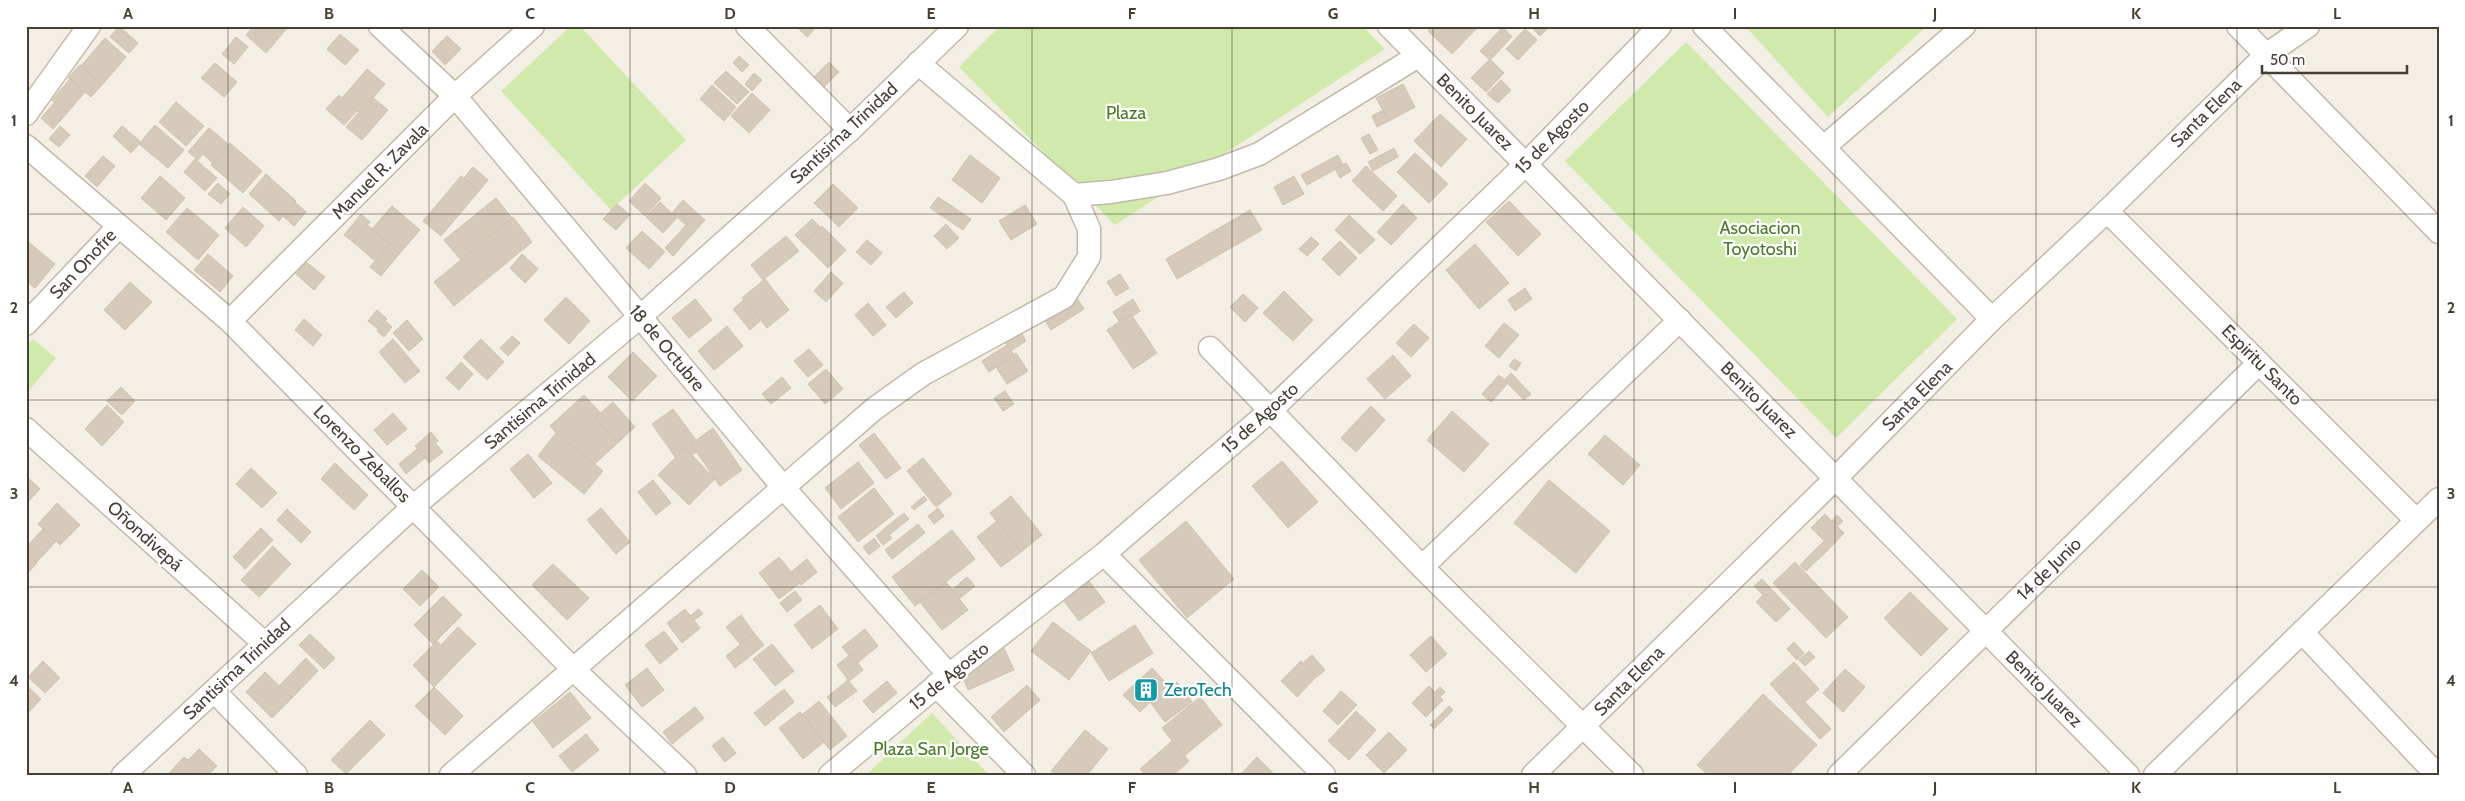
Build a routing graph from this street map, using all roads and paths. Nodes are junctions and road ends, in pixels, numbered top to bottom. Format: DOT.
graph roads {
  1 [pos="89,26"];
  2 [pos="380,26"];
  3 [pos="533,26"];
  4 [pos="747,26"];
  5 [pos="957,26"];
  6 [pos="1389,26"];
  7 [pos="1660,26"];
  8 [pos="1704,26"];
  9 [pos="1964,26"];
  10 [pos="2238,26"];
  11 [pos="2308,26"];
  12 [pos="2266,55"];
  13 [pos="1418,56"];
  14 [pos="918,63"];
  15 [pos="455,96"];
  16 [pos="26,114"];
  17 [pos="850,130"];
  18 [pos="26,146"];
  19 [pos="1824,147"];
  20 [pos="1526,164"];
  21 [pos="1074,195"];
  22 [pos="2107,211"];
  23 [pos="119,226"];
  24 [pos="2439,232"];
  25 [pos="641,316"];
  26 [pos="1992,319"];
  27 [pos="230,320"];
  28 [pos="1680,320"];
  29 [pos="26,324"];
  30 [pos="1210,348"];
  31 [pos="2259,363"];
  32 [pos="1271,410"];
  33 [pos="26,429"];
  34 [pos="1836,478"];
  35 [pos="783,486"];
  36 [pos="2439,500"];
  37 [pos="414,506"];
  38 [pos="2416,520"];
  39 [pos="1104,554"];
  40 [pos="1422,567"];
  41 [pos="1986,630"];
  42 [pos="2302,632"];
  43 [pos="264,642"];
  44 [pos="573,669"];
  45 [pos="943,680"];
  46 [pos="214,691"];
  47 [pos="1583,726"];
  48 [pos="123,775"];
  49 [pos="296,775"];
  50 [pos="451,775"];
  51 [pos="685,775"];
  52 [pos="830,775"];
  53 [pos="1024,775"];
  54 [pos="1324,775"];
  55 [pos="1533,775"];
  56 [pos="1632,775"];
  57 [pos="1839,775"];
  58 [pos="2128,775"];
  59 [pos="2155,775"];
  60 [pos="2437,775"];
  1 -- 16 [label="street"];
  2 -- 15 [label="street, 18 de Octubre"];
  3 -- 15 [label="street, Manuel R. Zavala"];
  4 -- 17 [label="street"];
  5 -- 14 [label="street, Santisima Trinidad"];
  6 -- 13 [label="street, Benito Juarez"];
  7 -- 20 [label="street, 15 de Agosto"];
  8 -- 19 [label="street"];
  9 -- 19 [label="street"];
  10 -- 12 [label="street"];
  11 -- 12 [label="street, Santa Elena"];
  12 -- 22 [label="street, Santa Elena"];
  12 -- 24 [label="street"];
  13 -- 20 [label="street, Benito Juarez"];
  13 -- 21 [label="street"];
  14 -- 17 [label="street, Santisima Trinidad"];
  14 -- 21 [label="street"];
  15 -- 25 [label="street, 18 de Octubre"];
  15 -- 27 [label="street, Manuel R. Zavala"];
  17 -- 25 [label="street, Santisima Trinidad"];
  18 -- 23 [label="street, Lorenzo Zeballos"];
  19 -- 26 [label="street"];
  20 -- 28 [label="street, Benito Juarez"];
  20 -- 32 [label="street, 15 de Agosto"];
  21 -- 35 [label="street"];
  22 -- 26 [label="street, Santa Elena"];
  22 -- 31 [label="street, Espiritu Santo"];
  23 -- 27 [label="street, Lorenzo Zeballos"];
  23 -- 29 [label="street, San Onofre"];
  25 -- 35 [label="street, 18 de Octubre"];
  25 -- 37 [label="street, Santisima Trinidad"];
  26 -- 34 [label="street, Santa Elena"];
  27 -- 37 [label="street, Lorenzo Zeballos"];
  28 -- 34 [label="street, Benito Juarez"];
  28 -- 40 [label="street"];
  30 -- 32 [label="street"];
  31 -- 38 [label="street, Espiritu Santo"];
  31 -- 41 [label="street, 14 de Junio"];
  32 -- 39 [label="street, 15 de Agosto"];
  32 -- 40 [label="street"];
  33 -- 43 [label="street, Oñondivepá"];
  34 -- 41 [label="street, Benito Juarez"];
  34 -- 47 [label="street, Santa Elena"];
  35 -- 44 [label="street"];
  35 -- 45 [label="street, 18 de Octubre"];
  36 -- 38 [label="street"];
  37 -- 43 [label="street, Santisima Trinidad"];
  37 -- 44 [label="street, Lorenzo Zeballos"];
  38 -- 42 [label="street"];
  39 -- 45 [label="street, 15 de Agosto"];
  39 -- 54 [label="street"];
  40 -- 47 [label="street"];
  41 -- 57 [label="street, 14 de Junio"];
  41 -- 58 [label="street, Benito Juarez"];
  42 -- 59 [label="street"];
  42 -- 60 [label="street"];
  43 -- 46 [label="street, Santisima Trinidad"];
  44 -- 50 [label="street"];
  44 -- 51 [label="street, Lorenzo Zeballos"];
  45 -- 52 [label="street, 15 de Agosto"];
  45 -- 53 [label="street, 18 de Octubre"];
  46 -- 48 [label="street, Santisima Trinidad"];
  46 -- 49 [label="street"];
  47 -- 55 [label="street, Santa Elena"];
  47 -- 56 [label="street"];
}
